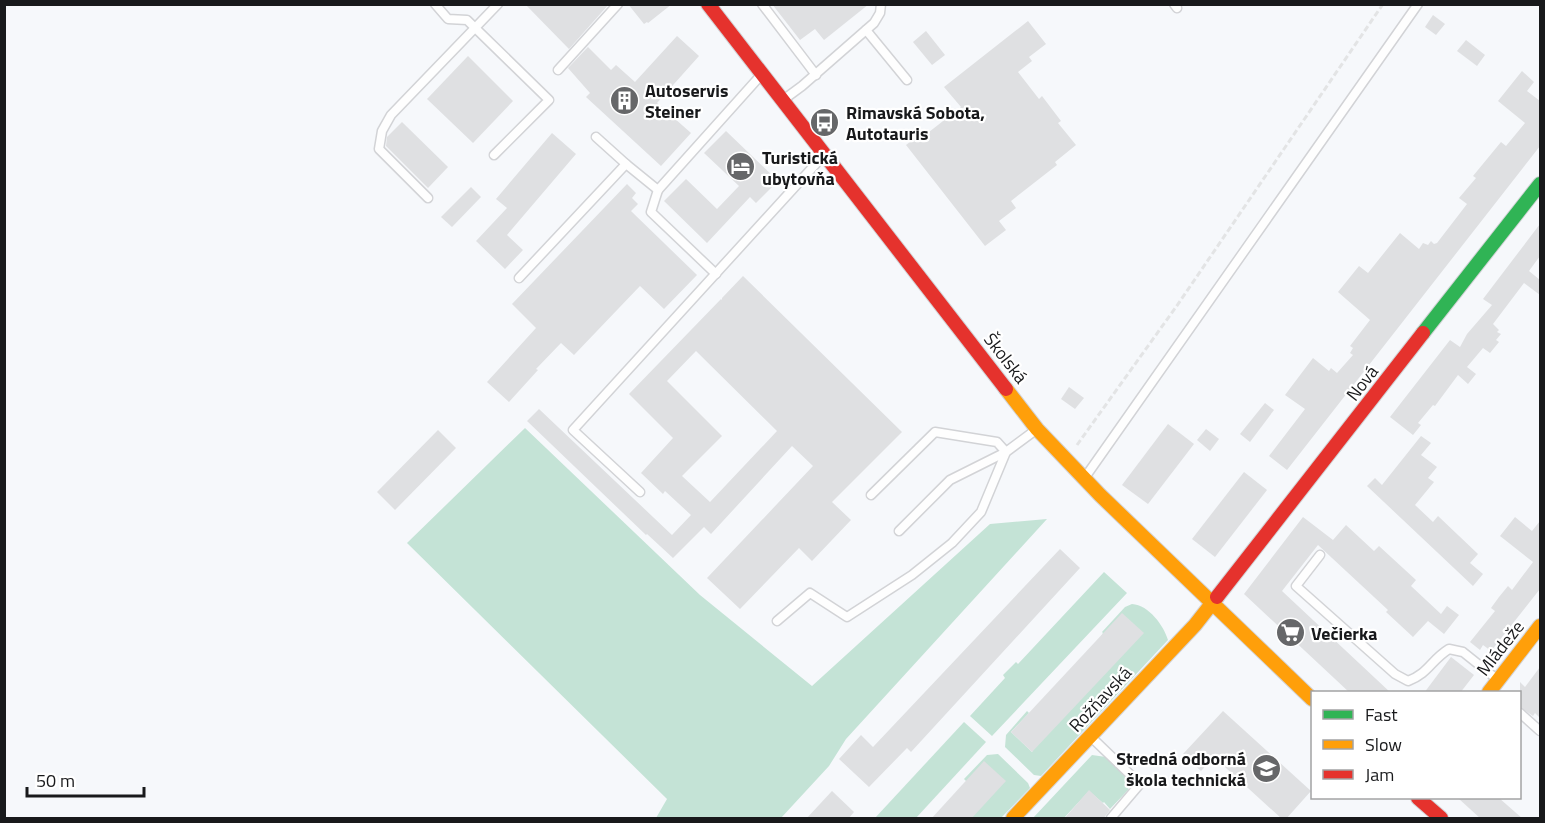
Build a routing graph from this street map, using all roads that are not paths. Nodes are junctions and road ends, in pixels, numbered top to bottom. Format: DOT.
graph roads {
  1 [pos="435,4"];
  2 [pos="498,4"];
  3 [pos="618,4"];
  4 [pos="708,4"];
  5 [pos="762,4"];
  6 [pos="881,4"];
  7 [pos="1418,4"];
  8 [pos="475,28"];
  9 [pos="866,30"];
  10 [pos="558,70"];
  11 [pos="762,74"];
  12 [pos="816,75"];
  13 [pos="907,80"];
  14 [pos="783,100"];
  15 [pos="596,137"];
  16 [pos="825,154"];
  17 [pos="494,155"];
  18 [pos="626,164"];
  19 [pos="1540,184"];
  20 [pos="657,190"];
  21 [pos="428,198"];
  22 [pos="716,274"];
  23 [pos="519,278"];
  24 [pos="1036,429"];
  25 [pos="1006,452"];
  26 [pos="1084,479"];
  27 [pos="640,492"];
  28 [pos="871,495"];
  29 [pos="899,531"];
  30 [pos="1320,555"];
  31 [pos="1212,604"];
  32 [pos="777,621"];
  33 [pos="1540,626"];
  34 [pos="1493,689"];
  35 [pos="1311,698"];
  36 [pos="1521,714"];
  37 [pos="1540,731"];
  38 [pos="1090,736"];
  39 [pos="1419,799"];
  40 [pos="1013,819"];
  41 [pos="1111,819"];
  42 [pos="1441,819"];
  1 -- 8 [label="lane"];
  2 -- 8 [label="lane"];
  3 -- 10 [label="lane"];
  4 -- 11 [label="main road, Školská"];
  5 -- 12 [label="lane"];
  6 -- 9 [label="lane"];
  7 -- 26 [label="lane"];
  8 -- 17 [label="lane"];
  8 -- 21 [label="lane"];
  9 -- 12 [label="lane"];
  9 -- 13 [label="lane"];
  11 -- 14 [label="main road, Školská"];
  11 -- 20 [label="lane"];
  12 -- 14 [label="lane"];
  14 -- 16 [label="main road, Školská"];
  15 -- 18 [label="lane"];
  16 -- 22 [label="lane"];
  16 -- 24 [label="main road, Školská"];
  18 -- 20 [label="lane"];
  18 -- 23 [label="lane"];
  19 -- 31 [label="main road, Nová"];
  20 -- 22 [label="lane"];
  22 -- 27 [label="lane"];
  24 -- 25 [label="lane"];
  24 -- 26 [label="main road, Školská"];
  25 -- 28 [label="lane"];
  25 -- 29 [label="lane"];
  25 -- 32 [label="lane"];
  26 -- 31 [label="main road, Školská"];
  30 -- 34 [label="lane"];
  31 -- 35 [label="main road, Školská"];
  31 -- 38 [label="main road, Rožňavská"];
  33 -- 34 [label="main road, Mládeže"];
  36 -- 37 [label="lane"];
  38 -- 40 [label="main road, Rožňavská"];
  38 -- 41 [label="lane"];
  39 -- 42 [label="main road"];
}
